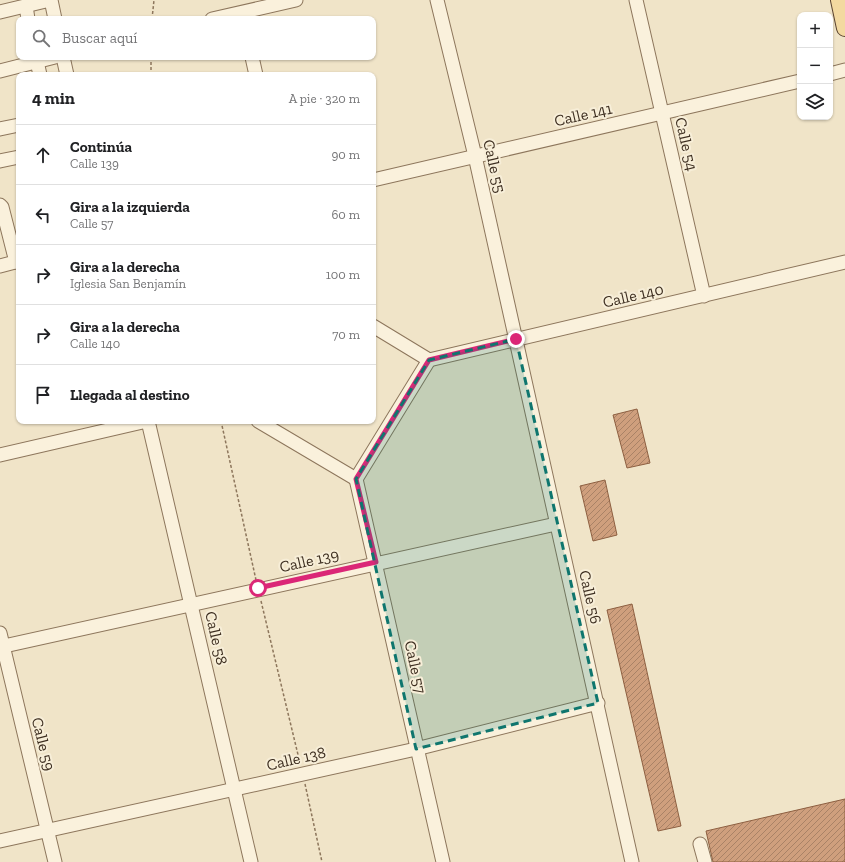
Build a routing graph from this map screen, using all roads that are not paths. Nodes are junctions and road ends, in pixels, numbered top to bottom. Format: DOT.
graph roads {
  1 [pos="51,0"];
  2 [pos="296,0"];
  3 [pos="437,0"];
  4 [pos="636,0"];
  5 [pos="839,0"];
  6 [pos="241,10"];
  7 [pos="0,12"];
  8 [pos="27,13"];
  9 [pos="54,16"];
  10 [pos="222,16"];
  11 [pos="845,28"];
  12 [pos="33,60"];
  13 [pos="36,60"];
  14 [pos="64,60"];
  15 [pos="253,60"];
  16 [pos="845,70"];
  17 [pos="0,71"];
  18 [pos="39,72"];
  19 [pos="66,72"];
  20 [pos="255,72"];
  21 [pos="833,73"];
  22 [pos="797,82"];
  23 [pos="662,112"];
  24 [pos="16,126"];
  25 [pos="0,129"];
  26 [pos="475,156"];
  27 [pos="16,158"];
  28 [pos="0,162"];
  29 [pos="376,179"];
  30 [pos="0,204"];
  31 [pos="16,258"];
  32 [pos="16,262"];
  33 [pos="845,262"];
  34 [pos="0,266"];
  35 [pos="704,296"];
  36 [pos="376,328"];
  37 [pos="516,339"];
  38 [pos="429,360"];
  39 [pos="135,424"];
  40 [pos="149,424"];
  41 [pos="263,424"];
  42 [pos="0,455"];
  43 [pos="356,479"];
  44 [pos="556,524"];
  45 [pos="376,562"];
  46 [pos="192,604"];
  47 [pos="1,642"];
  48 [pos="598,703"];
  49 [pos="416,749"];
  50 [pos="234,790"];
  51 [pos="47,830"];
  52 [pos="0,841"];
  53 [pos="700,844"];
  54 [pos="55,862"];
  55 [pos="251,862"];
  56 [pos="443,862"];
  57 [pos="632,862"];
  58 [pos="704,862"];
  1 -- 8 [label="street"];
  1 -- 9 [label="street"];
  2 -- 6 [label="street"];
  3 -- 26 [label="street, Calle 55"];
  4 -- 23 [label="street, Calle 54"];
  5 -- 11 [label="main road"];
  6 -- 10 [label="street"];
  7 -- 8 [label="street"];
  12 -- 17 [label="street"];
  13 -- 18 [label="street"];
  14 -- 19 [label="street"];
  15 -- 20 [label="street"];
  16 -- 21 [label="street"];
  22 -- 23 [label="street, Calle 141"];
  23 -- 26 [label="street, Calle 141"];
  23 -- 35 [label="street, Calle 54"];
  24 -- 25 [label="street"];
  26 -- 29 [label="street, Calle 141"];
  26 -- 37 [label="street, Calle 55"];
  27 -- 28 [label="street"];
  30 -- 31 [label="street"];
  32 -- 34 [label="street"];
  33 -- 35 [label="street, Calle 140"];
  35 -- 37 [label="street, Calle 140"];
  36 -- 38 [label="street"];
  37 -- 38 [label="street, Calle 140"];
  37 -- 44 [label="street, Calle 56"];
  38 -- 43 [label="street"];
  39 -- 42 [label="street"];
  40 -- 46 [label="street, Calle 58"];
  41 -- 43 [label="street"];
  43 -- 45 [label="street, Calle 57"];
  44 -- 45 [label="street, Calle 139"];
  44 -- 48 [label="street, Calle 56"];
  45 -- 46 [label="street, Calle 139"];
  45 -- 49 [label="street, Calle 57"];
  46 -- 47 [label="street, Calle 139"];
  46 -- 50 [label="street, Calle 58"];
  47 -- 51 [label="street, Calle 59"];
  48 -- 49 [label="street, Calle 138"];
  48 -- 57 [label="street, Calle 56"];
  49 -- 50 [label="street, Calle 138"];
  49 -- 56 [label="street, Calle 57"];
  50 -- 51 [label="street, Calle 138"];
  50 -- 55 [label="street, Calle 58"];
  51 -- 52 [label="street, Calle 138"];
  51 -- 54 [label="street, Calle 59"];
  53 -- 58 [label="street"];
}
